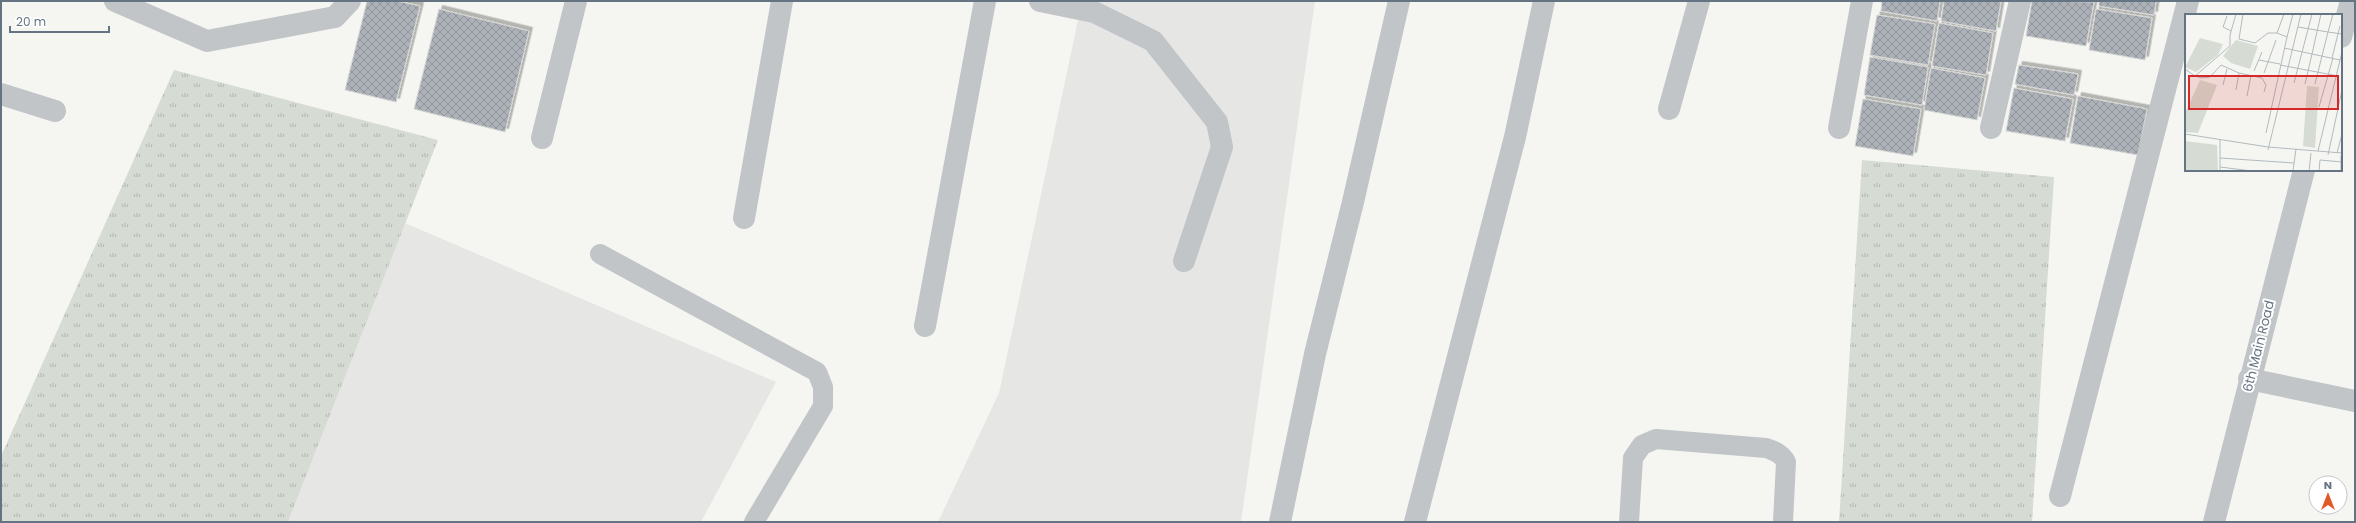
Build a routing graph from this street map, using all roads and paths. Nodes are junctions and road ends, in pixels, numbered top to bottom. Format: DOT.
graph roads {
  1 [pos="114,1"];
  2 [pos="350,1"];
  3 [pos="576,1"];
  4 [pos="782,1"];
  5 [pos="985,1"];
  6 [pos="1040,1"];
  7 [pos="1399,1"];
  8 [pos="1544,1"];
  9 [pos="1699,1"];
  10 [pos="1862,1"];
  11 [pos="2020,1"];
  12 [pos="2188,1"];
  13 [pos="2351,1"];
  14 [pos="2342,33"];
  15 [pos="1,94"];
  16 [pos="1669,109"];
  17 [pos="55,111"];
  18 [pos="1838,128"];
  19 [pos="1991,128"];
  20 [pos="542,138"];
  21 [pos="2304,171"];
  22 [pos="744,218"];
  23 [pos="600,254"];
  24 [pos="1184,261"];
  25 [pos="925,326"];
  26 [pos="2249,379"];
  27 [pos="2355,401"];
  28 [pos="2060,496"];
  29 [pos="754,522"];
  30 [pos="1280,522"];
  31 [pos="1415,522"];
  32 [pos="1629,522"];
  33 [pos="1783,522"];
  34 [pos="2214,522"];
  1 -- 2 [label="street"];
  3 -- 20 [label="street"];
  4 -- 22 [label="street"];
  5 -- 25 [label="street"];
  6 -- 24 [label="street"];
  7 -- 30 [label="street"];
  8 -- 31 [label="street"];
  9 -- 16 [label="street"];
  10 -- 18 [label="street"];
  11 -- 19 [label="street"];
  12 -- 28 [label="street"];
  13 -- 14 [label="street"];
  15 -- 17 [label="street"];
  21 -- 26 [label="street, 6th Main Road"];
  23 -- 29 [label="lane"];
  26 -- 27 [label="street"];
  26 -- 34 [label="street, 6th Main Road"];
  32 -- 33 [label="lane"];
}
